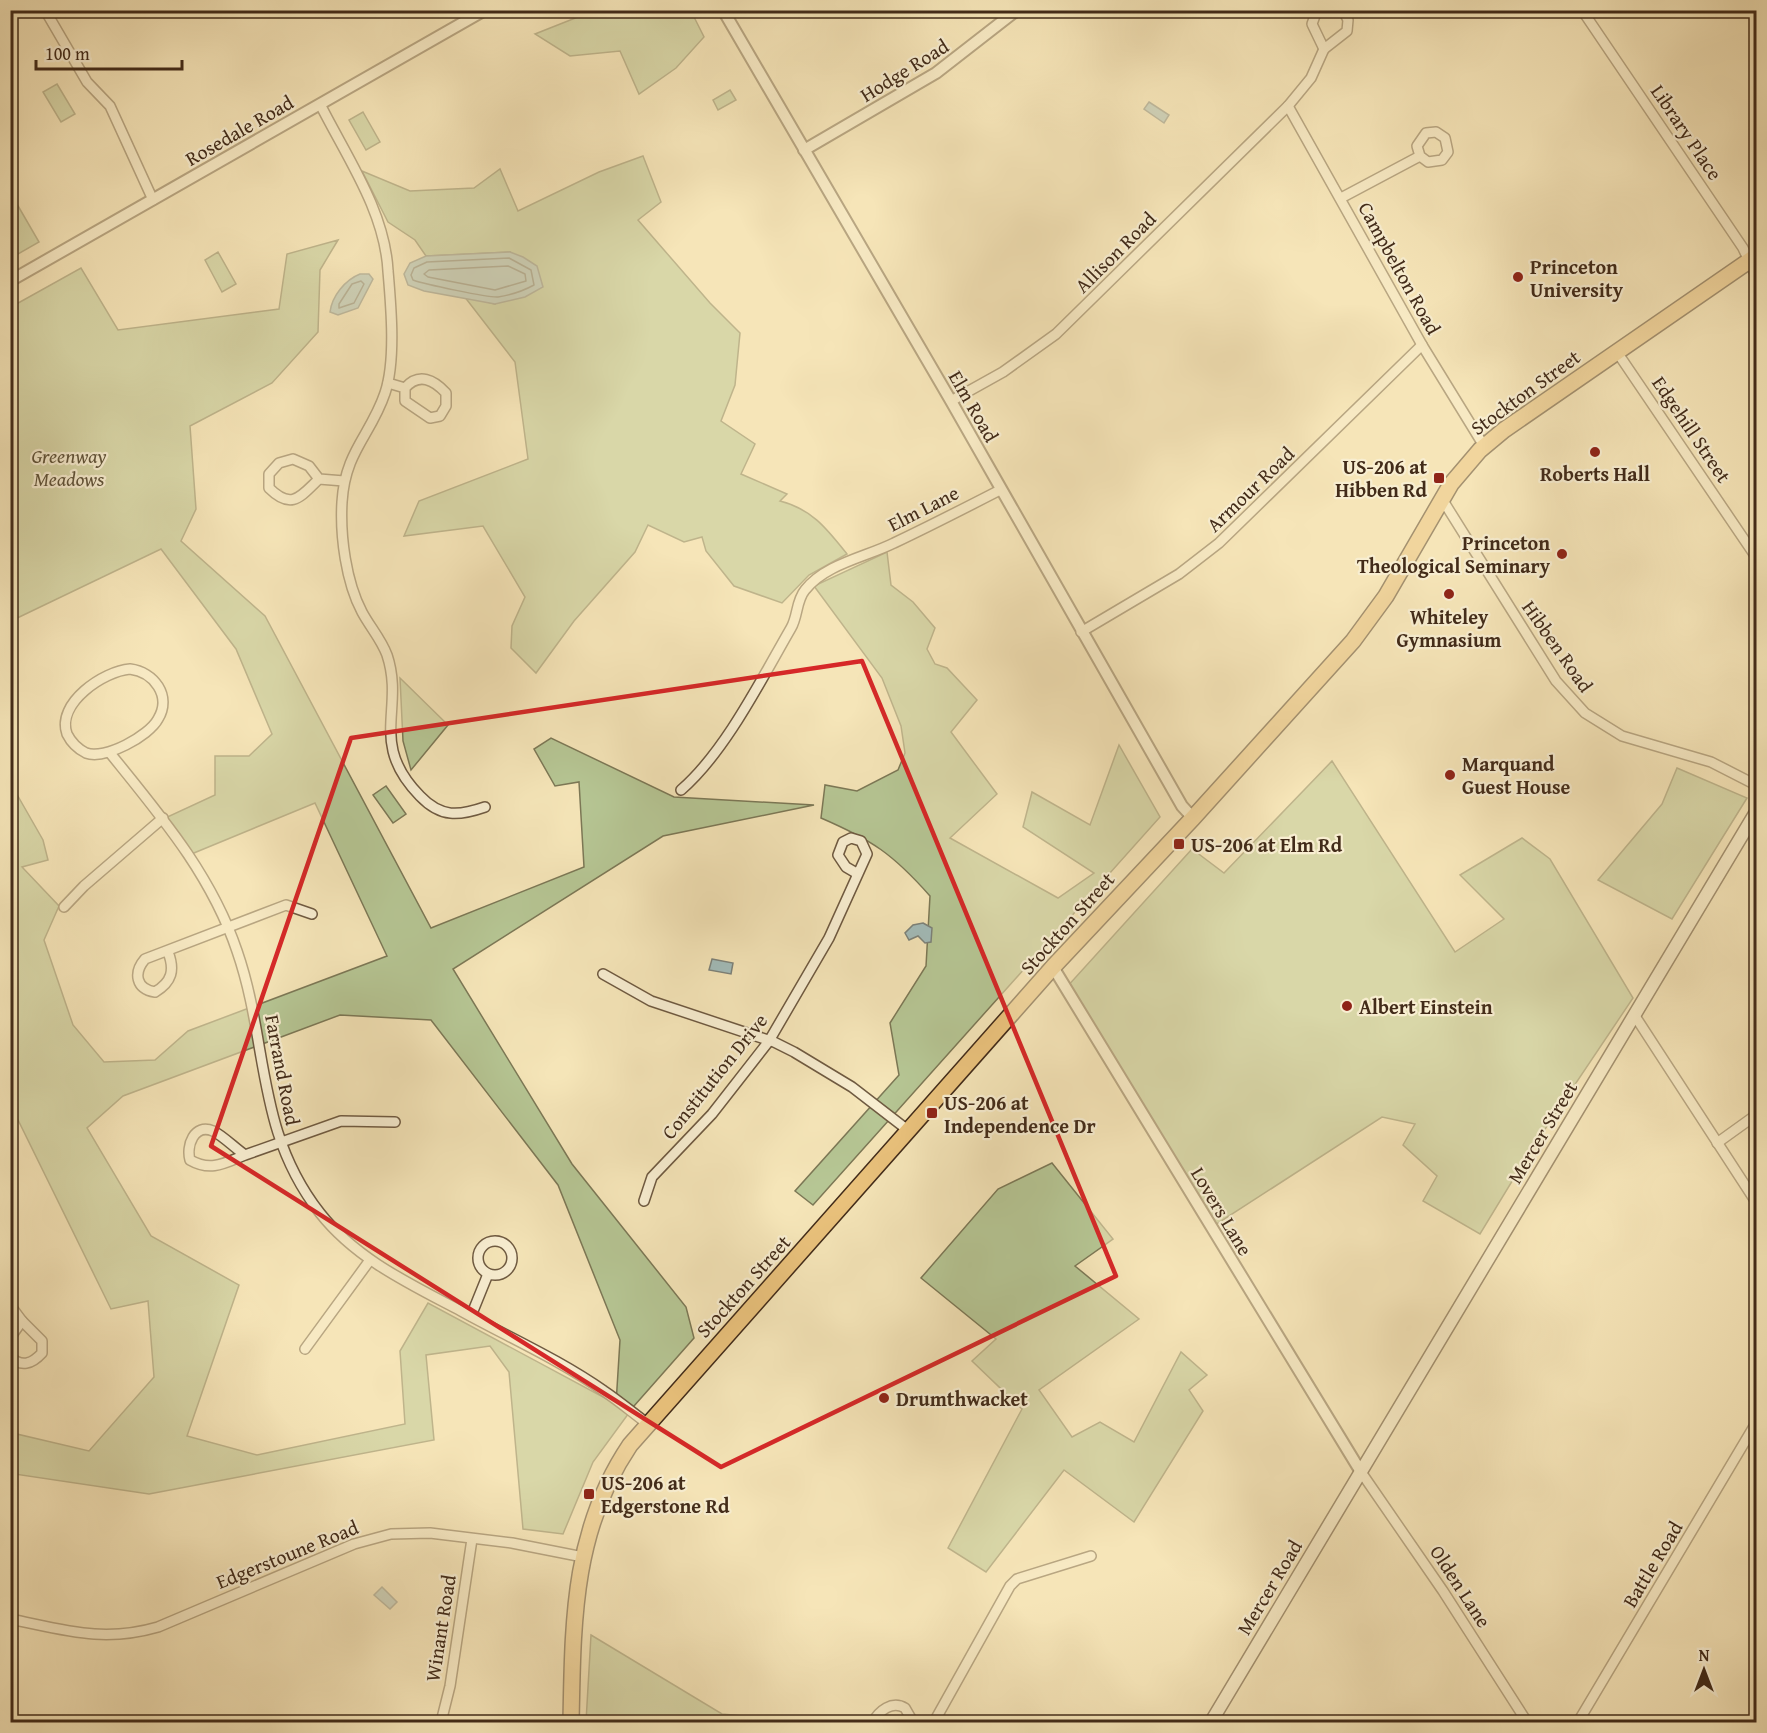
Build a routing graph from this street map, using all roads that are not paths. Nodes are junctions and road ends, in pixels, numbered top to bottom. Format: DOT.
graph roads {
  1 [pos="45,10"];
  2 [pos="485,10"];
  3 [pos="723,10"];
  4 [pos="1017,10"];
  5 [pos="1317,10"];
  6 [pos="1343,10"];
  7 [pos="1582,10"];
  8 [pos="1324,49"];
  9 [pos="320,104"];
  10 [pos="1288,106"];
  11 [pos="804,150"];
  12 [pos="1420,156"];
  13 [pos="1341,198"];
  14 [pos="153,200"];
  15 [pos="1753,259"];
  16 [pos="1756,276"];
  17 [pos="10,281"];
  18 [pos="1422,345"];
  19 [pos="1617,352"];
  20 [pos="388,383"];
  21 [pos="405,388"];
  22 [pos="951,401"];
  23 [pos="1484,446"];
  24 [pos="319,479"];
  25 [pos="344,481"];
  26 [pos="1000,490"];
  27 [pos="1442,499"];
  28 [pos="1756,557"];
  29 [pos="1082,632"];
  30 [pos="110,753"];
  31 [pos="1756,785"];
  32 [pos="681,790"];
  33 [pos="485,807"];
  34 [pos="1756,812"];
  35 [pos="163,818"];
  36 [pos="1193,818"];
  37 [pos="858,874"];
  38 [pos="64,907"];
  39 [pos="312,914"];
  40 [pos="229,927"];
  41 [pos="168,952"];
  42 [pos="1053,967"];
  43 [pos="603,974"];
  44 [pos="1635,1016"];
  45 [pos="769,1041"];
  46 [pos="1756,1115"];
  47 [pos="395,1122"];
  48 [pos="909,1131"];
  49 [pos="280,1143"];
  50 [pos="1717,1143"];
  51 [pos="245,1155"];
  52 [pos="644,1201"];
  53 [pos="1756,1202"];
  54 [pos="370,1260"];
  55 [pos="488,1274"];
  56 [pos="10,1305"];
  57 [pos="471,1316"];
  58 [pos="22,1321"];
  59 [pos="10,1338"];
  60 [pos="305,1349"];
  61 [pos="10,1356"];
  62 [pos="1756,1423"];
  63 [pos="648,1424"];
  64 [pos="1361,1472"];
  65 [pos="472,1539"];
  66 [pos="1091,1556"];
  67 [pos="583,1557"];
  68 [pos="10,1619"];
  69 [pos="441,1722"];
  70 [pos="571,1722"];
  71 [pos="873,1722"];
  72 [pos="913,1722"];
  73 [pos="934,1722"];
  74 [pos="1211,1722"];
  75 [pos="1527,1722"];
  76 [pos="1578,1722"];
  1 -- 14 [label="street"];
  2 -- 9 [label="street, Rosedale Road"];
  3 -- 11 [label="street, Elm Road"];
  4 -- 11 [label="street, Hodge Road"];
  5 -- 8 [label="street"];
  6 -- 8 [label="street"];
  7 -- 15 [label="street, Library Place"];
  8 -- 10 [label="street, Allison Road"];
  9 -- 14 [label="street, Rosedale Road"];
  9 -- 20 [label="street"];
  10 -- 13 [label="street, Campbelton Road"];
  10 -- 22 [label="street, Allison Road"];
  11 -- 22 [label="street, Elm Road"];
  12 -- 13 [label="street"];
  13 -- 18 [label="street, Campbelton Road"];
  14 -- 17 [label="street, Rosedale Road"];
  15 -- 16 [label="street, Library Place"];
  15 -- 19 [label="highway, Stockton Street"];
  18 -- 23 [label="street, Campbelton Road"];
  18 -- 29 [label="street, Armour Road"];
  19 -- 23 [label="highway, Stockton Street"];
  19 -- 28 [label="street, Edgehill Street"];
  20 -- 21 [label="street"];
  20 -- 25 [label="street"];
  21 -- 21 [label="street"];
  22 -- 26 [label="street, Elm Road"];
  23 -- 27 [label="highway, Stockton Street"];
  24 -- 24 [label="street"];
  24 -- 25 [label="street"];
  25 -- 33 [label="street"];
  26 -- 29 [label="street, Elm Road"];
  26 -- 32 [label="street, Elm Lane"];
  27 -- 31 [label="street, Hibben Road"];
  27 -- 36 [label="highway, Stockton Street"];
  29 -- 36 [label="street, Elm Road"];
  30 -- 30 [label="street"];
  30 -- 35 [label="street, Farrand Road"];
  34 -- 44 [label="main road, Mercer Street"];
  35 -- 38 [label="street"];
  35 -- 40 [label="street, Farrand Road"];
  36 -- 42 [label="highway, Stockton Street"];
  37 -- 45 [label="street, Constitution Drive"];
  39 -- 40 [label="street"];
  40 -- 41 [label="street"];
  40 -- 49 [label="street, Farrand Road"];
  41 -- 41 [label="street"];
  42 -- 48 [label="highway, Stockton Street"];
  42 -- 64 [label="street, Lovers Lane"];
  43 -- 45 [label="street"];
  44 -- 50 [label="street"];
  44 -- 64 [label="main road, Mercer Street"];
  45 -- 48 [label="street"];
  45 -- 52 [label="street, Constitution Drive"];
  46 -- 50 [label="street"];
  47 -- 49 [label="street"];
  48 -- 63 [label="highway, Stockton Street"];
  49 -- 51 [label="street"];
  49 -- 54 [label="street, Farrand Road"];
  50 -- 53 [label="street"];
  51 -- 51 [label="street"];
  54 -- 57 [label="street, Farrand Road"];
  54 -- 60 [label="street"];
  55 -- 57 [label="street"];
  56 -- 58 [label="street"];
  57 -- 63 [label="street, Farrand Road"];
  58 -- 59 [label="street"];
  58 -- 61 [label="street"];
  62 -- 76 [label="street, Battle Road"];
  63 -- 67 [label="highway, Stockton Street"];
  64 -- 74 [label="main road, Mercer Road"];
  64 -- 75 [label="street, Olden Lane"];
  65 -- 67 [label="street, Edgerstoune Road"];
  65 -- 68 [label="street, Edgerstoune Road"];
  65 -- 69 [label="street, Winant Road"];
  66 -- 73 [label="street"];
  67 -- 70 [label="highway, Stockton Street"];
  71 -- 72 [label="street"];
}
